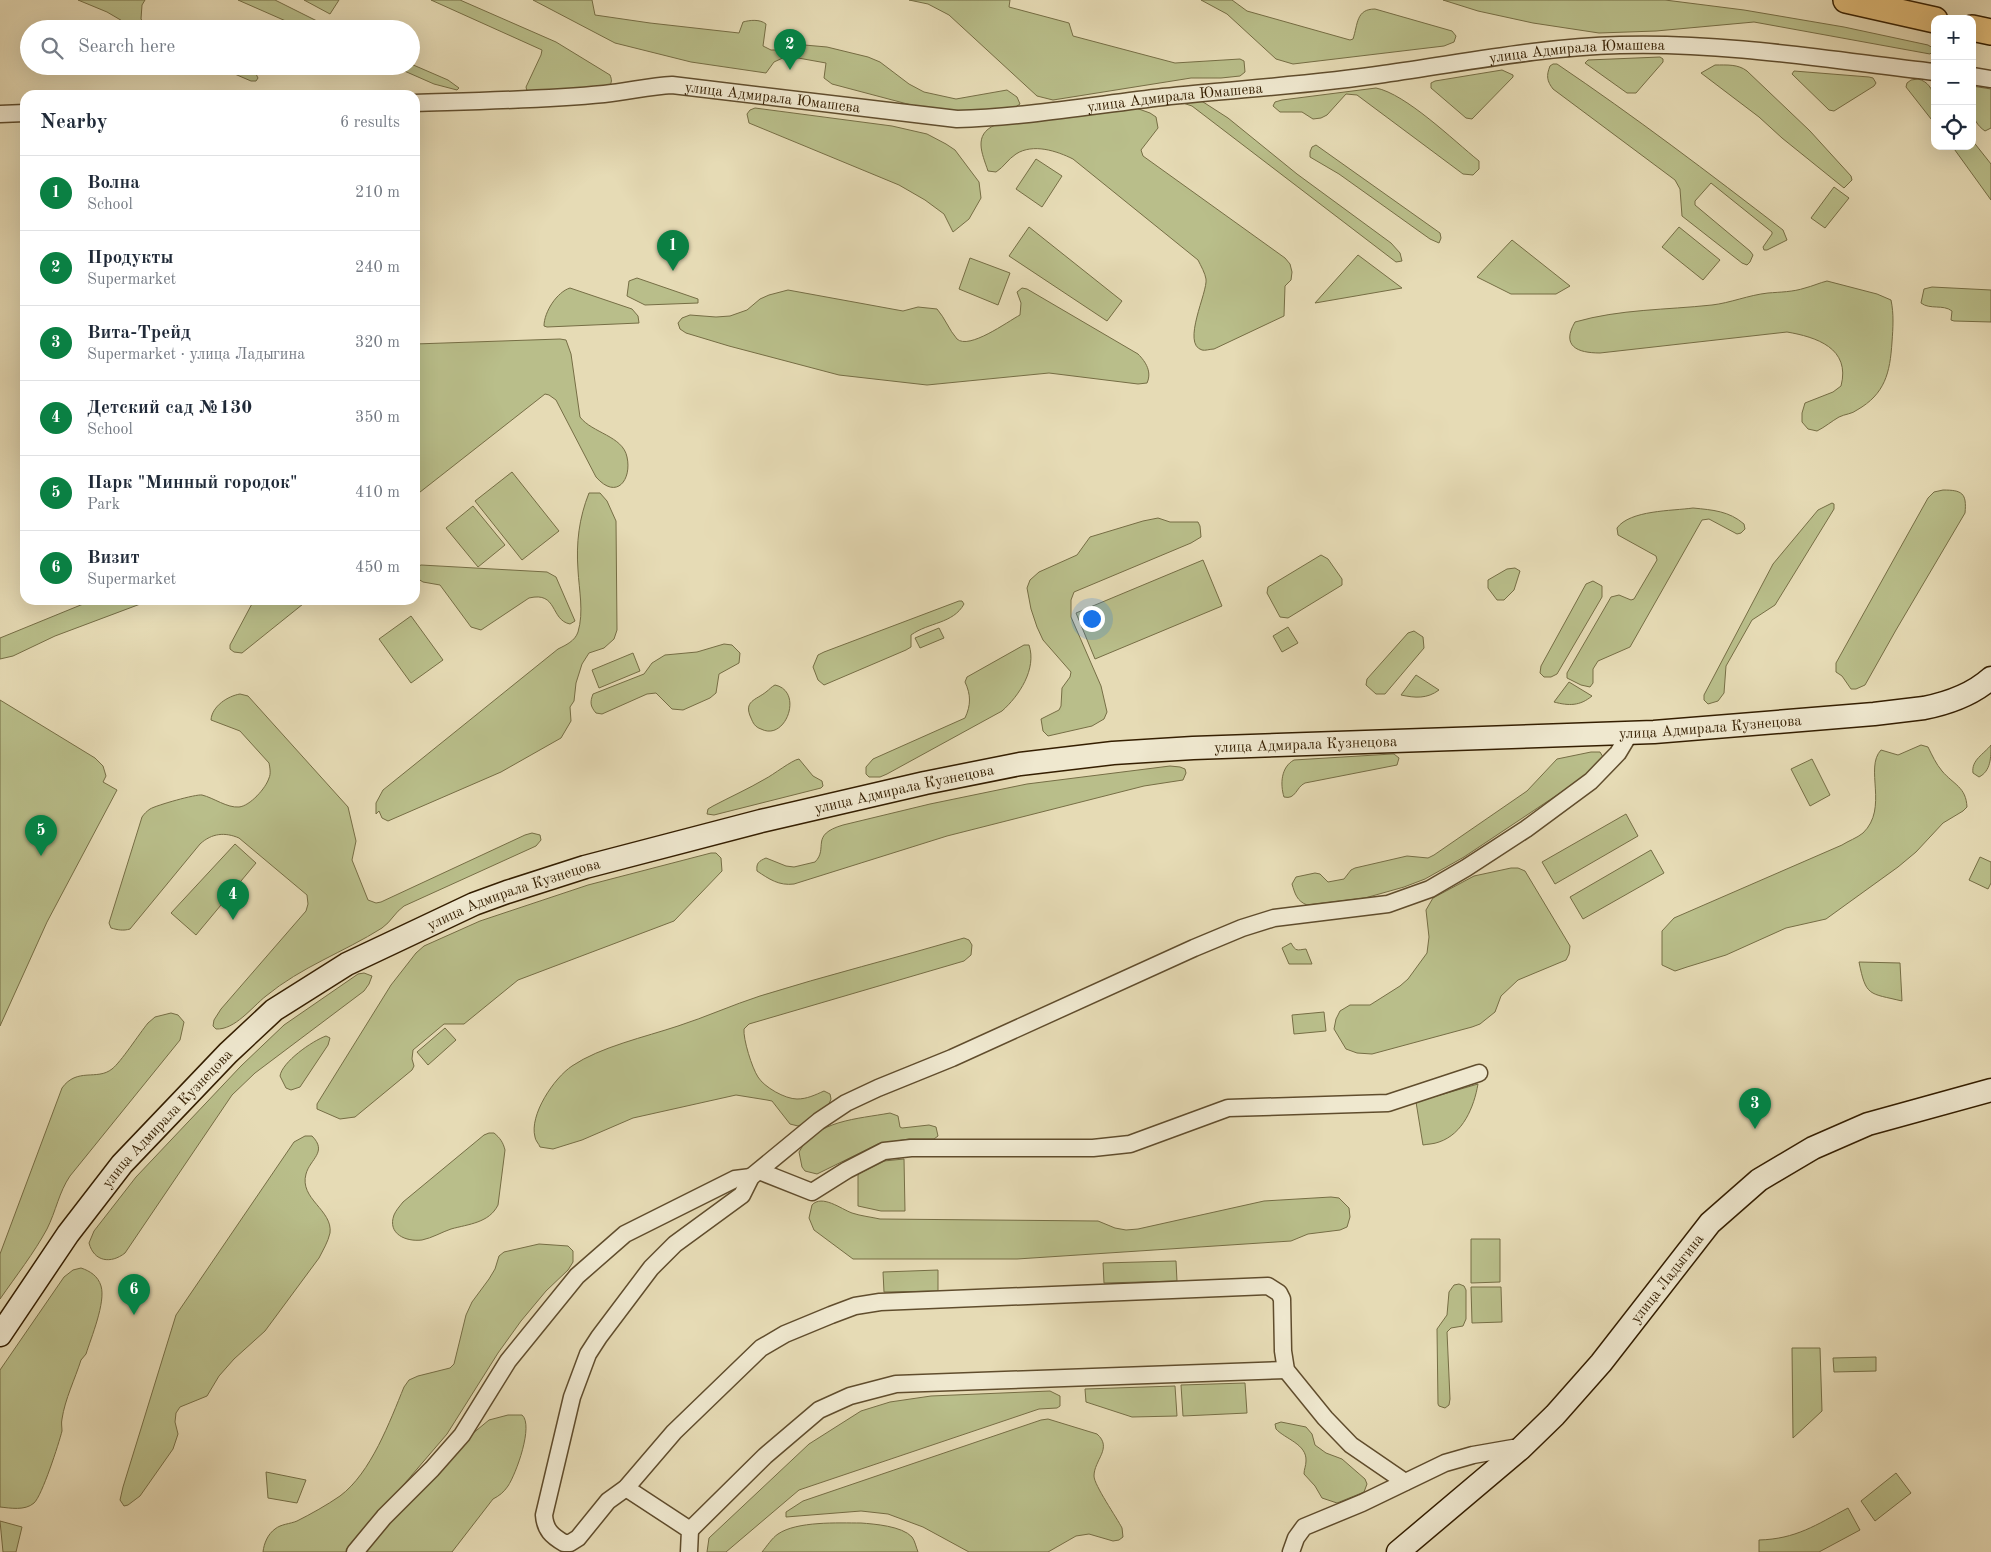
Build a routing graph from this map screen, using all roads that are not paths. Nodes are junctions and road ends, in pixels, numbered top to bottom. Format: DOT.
graph roads {
  1 [pos="1846,0"];
  2 [pos="1931,19"];
  3 [pos="1976,29"];
  4 [pos="1991,32"];
  5 [pos="1931,72"];
  6 [pos="1976,77"];
  7 [pos="1991,79"];
  8 [pos="420,103"];
  9 [pos="20,113"];
  10 [pos="0,114"];
  11 [pos="1991,678"];
  12 [pos="1630,734"];
  13 [pos="1479,1073"];
  14 [pos="1991,1090"];
  15 [pos="755,1174"];
  16 [pos="0,1335"];
  17 [pos="1286,1370"];
  18 [pos="1520,1449"];
  19 [pos="1405,1482"];
  20 [pos="626,1488"];
  21 [pos="690,1530"];
  22 [pos="355,1552"];
  23 [pos="689,1552"];
  24 [pos="1291,1552"];
  25 [pos="1398,1552"];
  1 -- 2 [label="main road"];
  3 -- 4 [label="main road"];
  5 -- 8 [label="street, улица Адмирала Юмашева"];
  6 -- 7 [label="street"];
  9 -- 10 [label="street"];
  11 -- 12 [label="main road, улица Адмирала Кузнецова"];
  12 -- 15 [label="street"];
  12 -- 16 [label="main road, улица Адмирала Кузнецова"];
  13 -- 15 [label="street"];
  14 -- 18 [label="main road, улица Ладыгина"];
  15 -- 20 [label="street"];
  15 -- 22 [label="street"];
  17 -- 19 [label="street"];
  17 -- 20 [label="street"];
  17 -- 21 [label="street"];
  18 -- 19 [label="street"];
  18 -- 25 [label="main road, улица Ладыгина"];
  19 -- 24 [label="street"];
  20 -- 21 [label="street"];
  21 -- 23 [label="street"];
}
